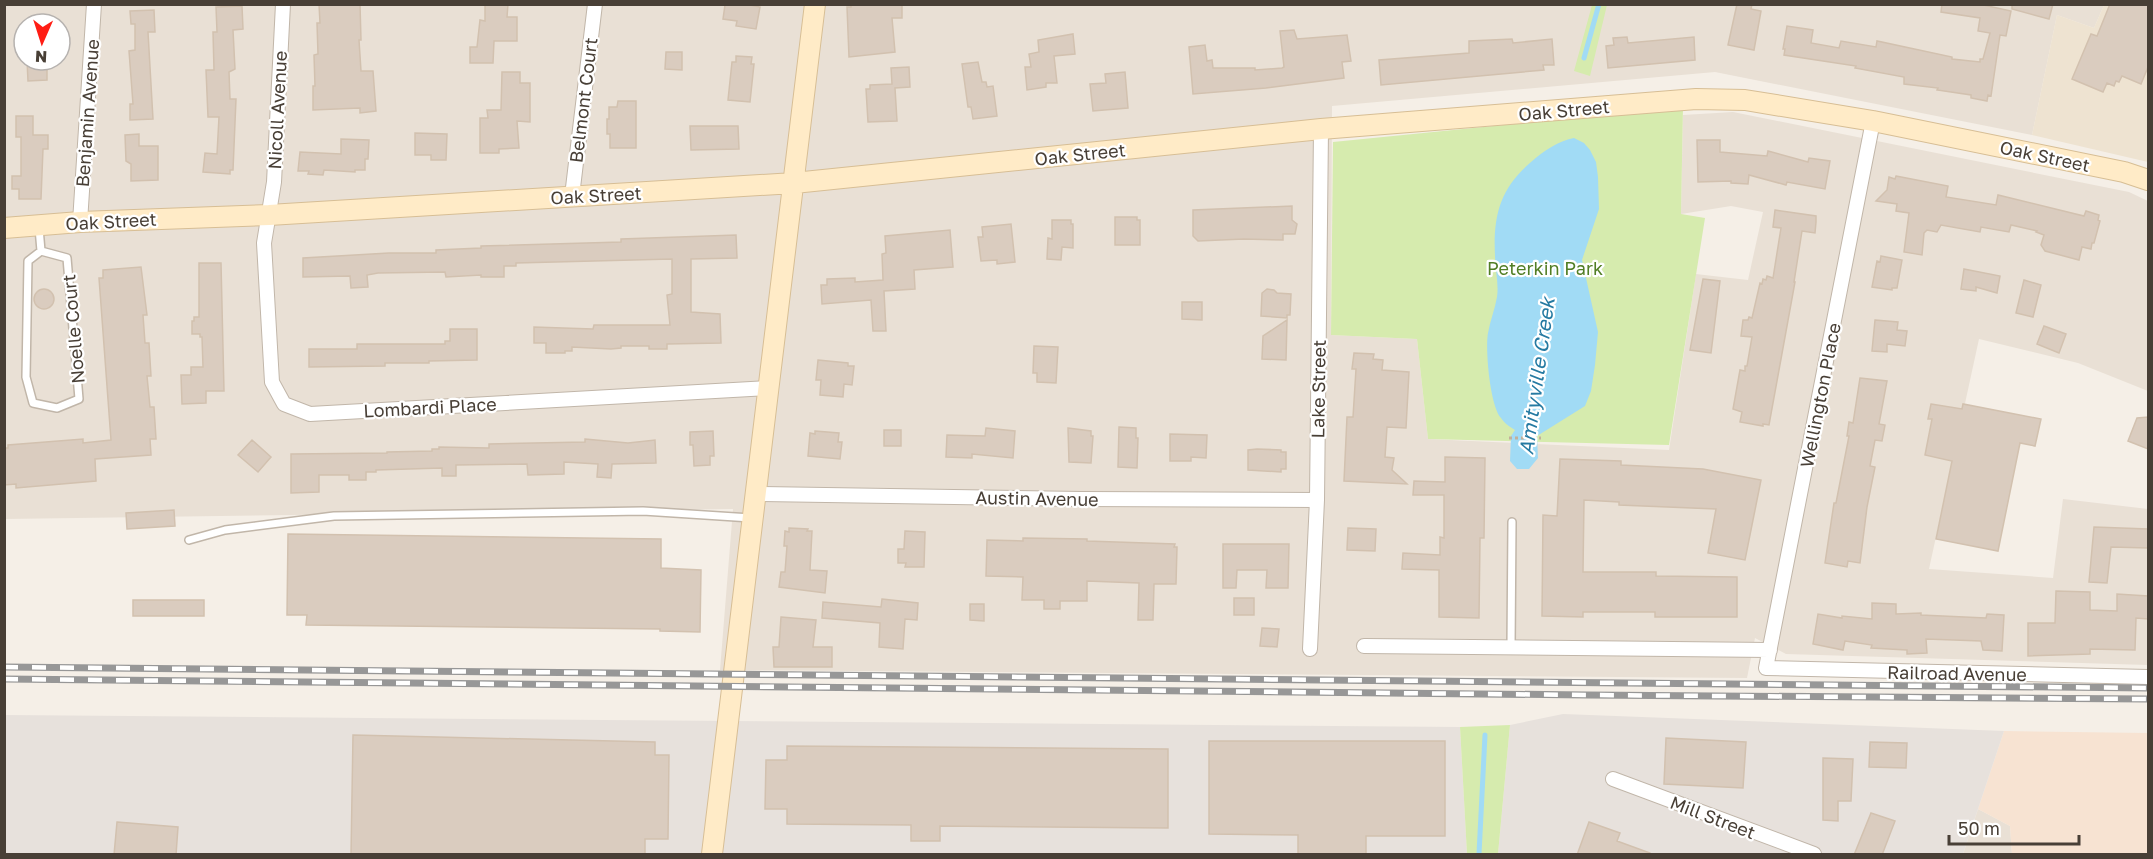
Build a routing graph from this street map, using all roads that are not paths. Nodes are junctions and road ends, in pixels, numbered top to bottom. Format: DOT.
graph roads {
  1 [pos="94,4"];
  2 [pos="283,4"];
  3 [pos="595,4"];
  4 [pos="815,4"];
  5 [pos="1874,121"];
  6 [pos="1321,129"];
  7 [pos="2148,180"];
  8 [pos="794,183"];
  9 [pos="572,196"];
  10 [pos="269,215"];
  11 [pos="80,222"];
  12 [pos="38,225"];
  13 [pos="4,228"];
  14 [pos="41,251"];
  15 [pos="770,388"];
  16 [pos="757,494"];
  17 [pos="1317,500"];
  18 [pos="754,518"];
  19 [pos="1512,522"];
  20 [pos="189,540"];
  21 [pos="1364,646"];
  22 [pos="1511,647"];
  23 [pos="1310,649"];
  24 [pos="1770,650"];
  25 [pos="1766,669"];
  26 [pos="2148,677"];
  27 [pos="1613,778"];
  28 [pos="712,855"];
  29 [pos="1814,855"];
  1 -- 11 [label="street, Benjamin Avenue"];
  2 -- 10 [label="street, Nicoll Avenue"];
  3 -- 9 [label="street, Belmont Court"];
  4 -- 8 [label="main road"];
  5 -- 6 [label="main road, Oak Street"];
  5 -- 7 [label="main road, Oak Street"];
  5 -- 24 [label="street, Wellington Place"];
  6 -- 8 [label="main road, Oak Street"];
  6 -- 17 [label="street, Lake Street"];
  8 -- 9 [label="main road, Oak Street"];
  8 -- 15 [label="main road"];
  9 -- 10 [label="main road, Oak Street"];
  10 -- 11 [label="main road, Oak Street"];
  10 -- 15 [label="street, Lombardi Place"];
  11 -- 12 [label="main road, Oak Street"];
  12 -- 13 [label="main road, Oak Street"];
  12 -- 14 [label="lane"];
  14 -- 14 [label="lane, Noelle Court"];
  15 -- 16 [label="main road"];
  16 -- 17 [label="street, Austin Avenue"];
  16 -- 18 [label="main road"];
  17 -- 23 [label="street, Lake Street"];
  18 -- 20 [label="lane"];
  18 -- 28 [label="main road"];
  19 -- 22 [label="lane"];
  21 -- 22 [label="street"];
  22 -- 24 [label="street"];
  24 -- 25 [label="street, Wellington Place"];
  25 -- 26 [label="street, Railroad Avenue"];
  27 -- 29 [label="street, Mill Street"];
}
